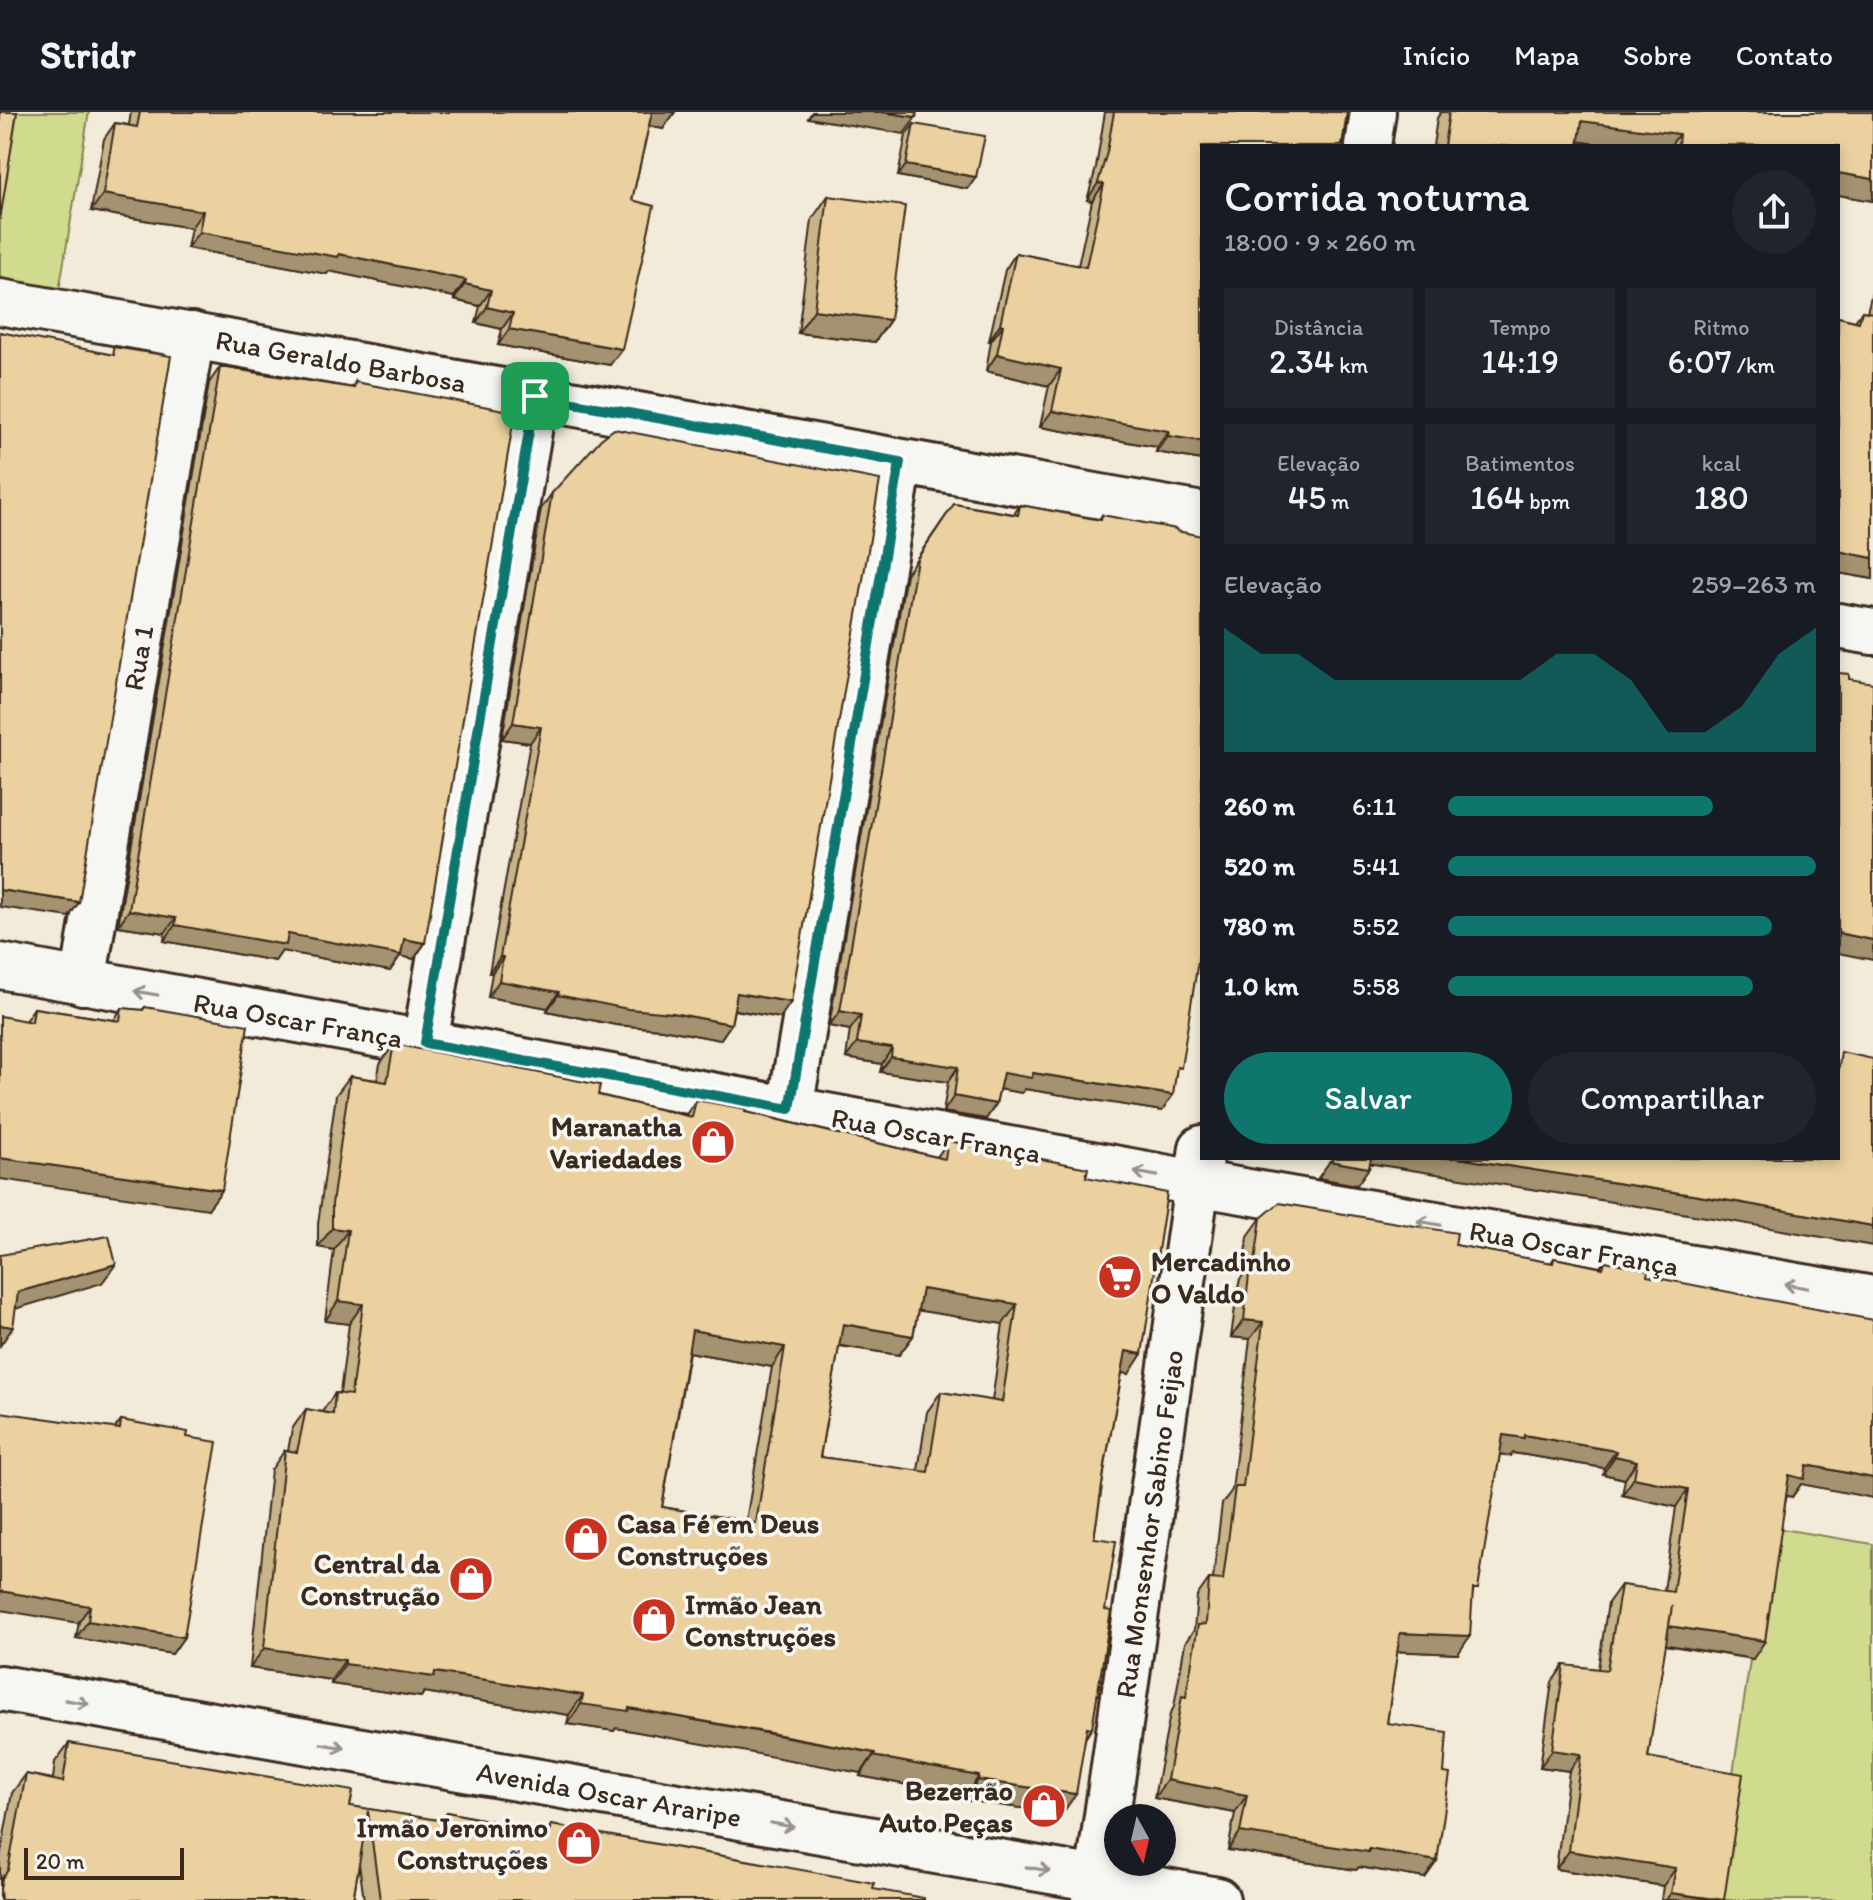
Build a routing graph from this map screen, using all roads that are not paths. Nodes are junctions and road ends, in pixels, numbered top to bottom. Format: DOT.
graph roads {
  1 [pos="1373,112"];
  2 [pos="1368,144"];
  3 [pos="0,302"];
  4 [pos="192,335"];
  5 [pos="535,396"];
  6 [pos="900,462"];
  7 [pos="1200,515"];
  8 [pos="1840,626"];
  9 [pos="1873,632"];
  10 [pos="0,966"];
  11 [pos="83,982"];
  12 [pos="425,1043"];
  13 [pos="790,1109"];
  14 [pos="1199,1165"];
  15 [pos="1873,1299"];
  16 [pos="0,1688"];
  17 [pos="1097,1890"];
  18 [pos="1217,1900"];
  1 -- 2 [label="street"];
  3 -- 4 [label="street, Rua Geraldo Barbosa"];
  4 -- 5 [label="street, Rua Geraldo Barbosa"];
  4 -- 11 [label="street, Rua 1"];
  5 -- 6 [label="street, Rua Geraldo Barbosa"];
  5 -- 12 [label="street"];
  6 -- 7 [label="street, Rua Geraldo Barbosa"];
  6 -- 13 [label="street"];
  8 -- 9 [label="street"];
  10 -- 11 [label="street, Rua Oscar França"];
  12 -- 11 [label="street, Rua Oscar França, one-way"];
  12 -- 13 [label="street, Rua Oscar França"];
  14 -- 13 [label="street, Rua Oscar França, one-way"];
  15 -- 14 [label="street, Rua Oscar França, one-way"];
  14 -- 17 [label="street, Rua Monsenhor Sabino Feijao"];
  16 -- 17 [label="street, Avenida Oscar Araripe, one-way"];
  17 -- 18 [label="street, Avenida Oscar Araripe"];
}
